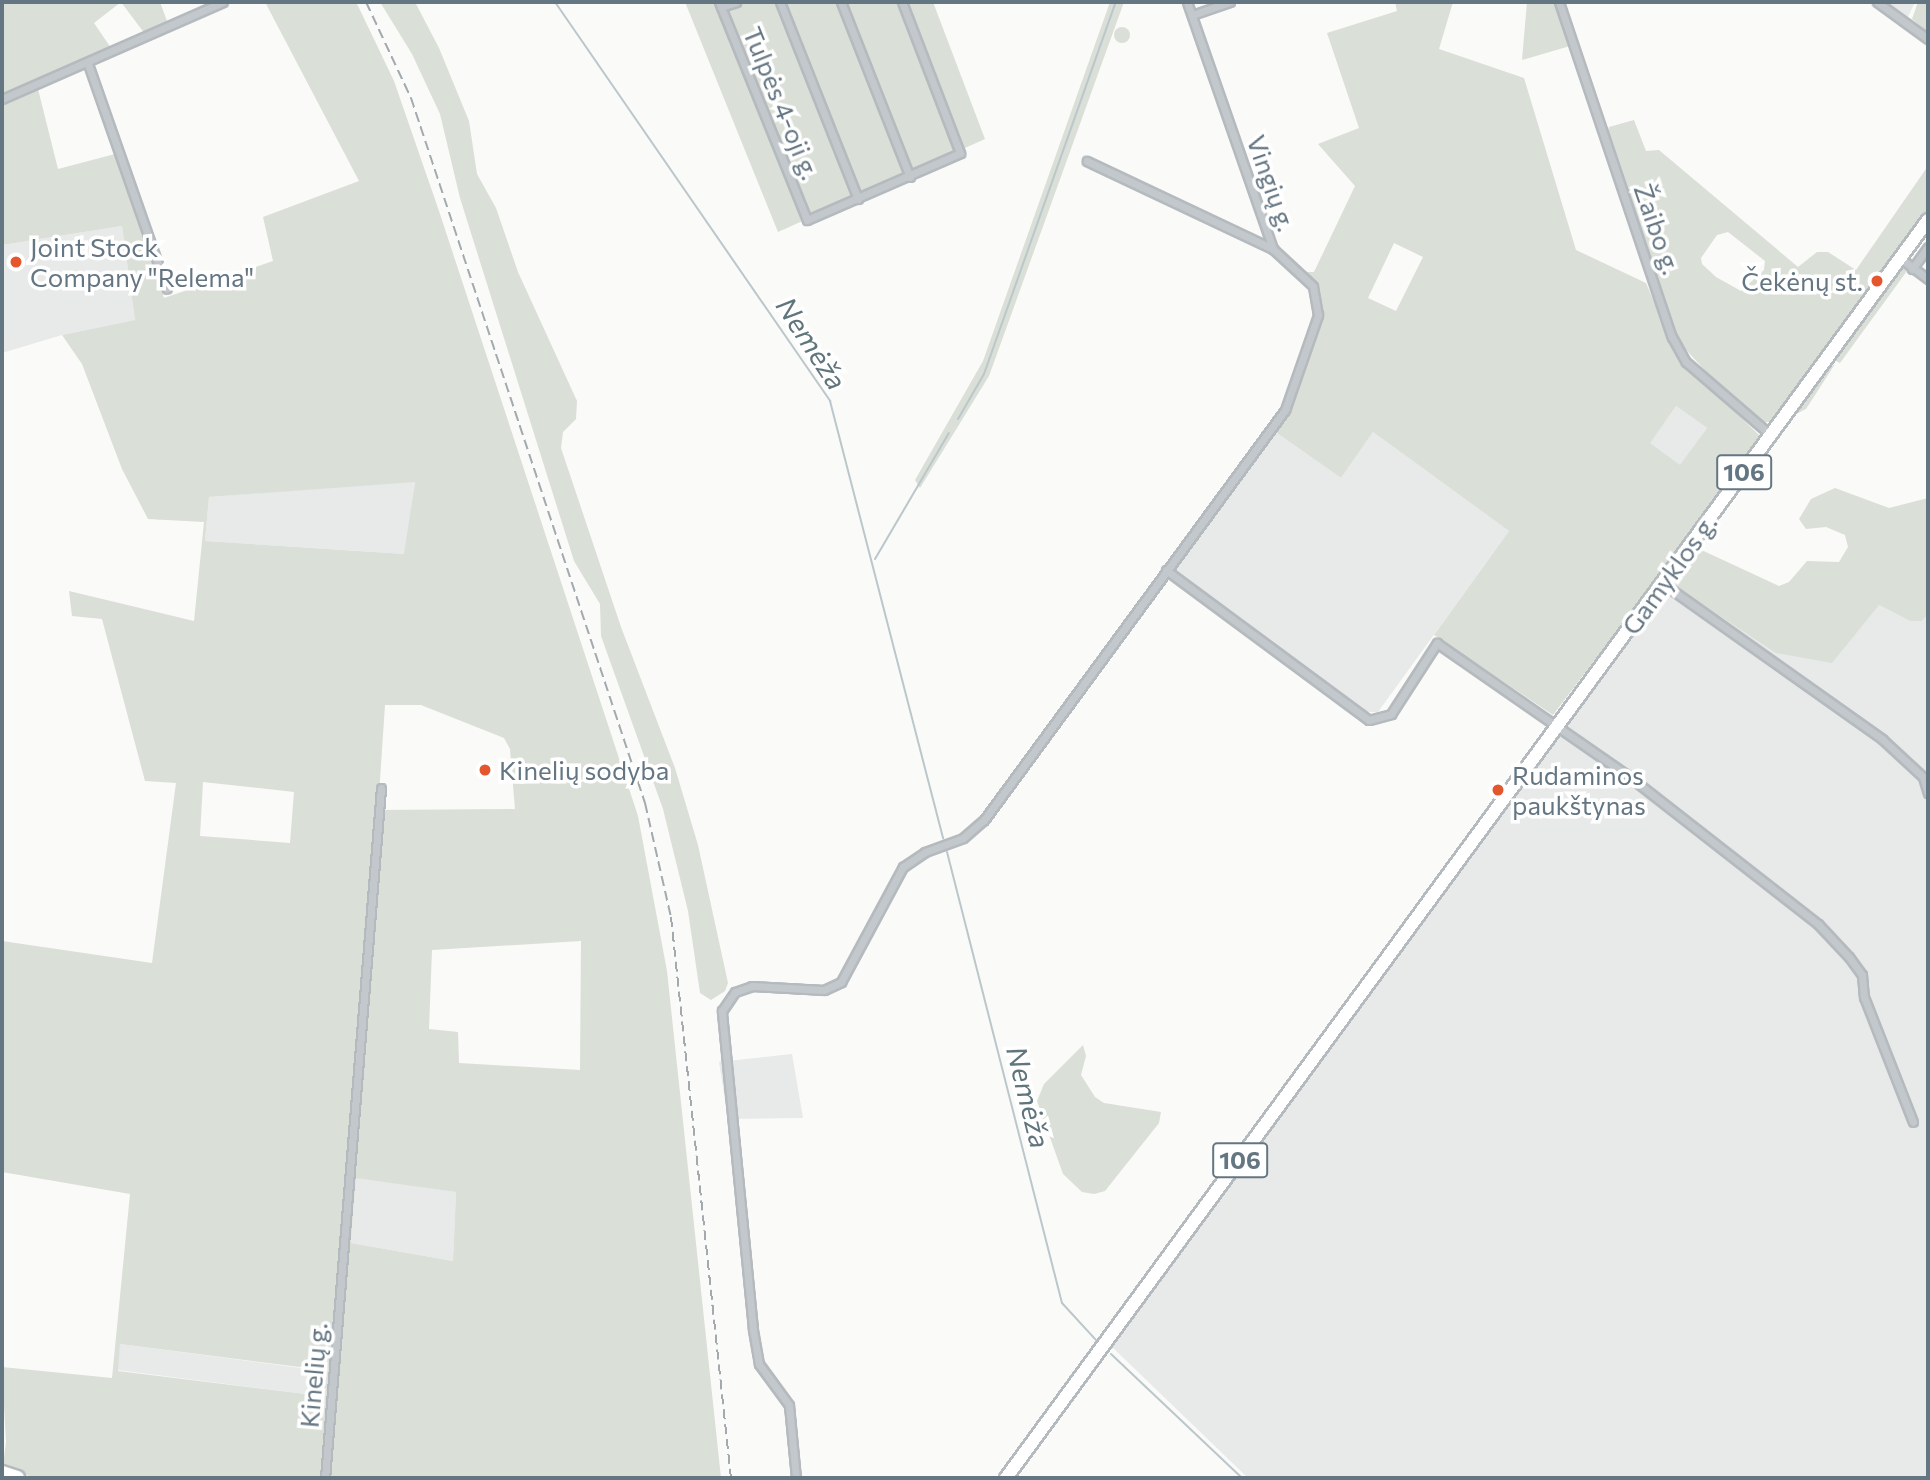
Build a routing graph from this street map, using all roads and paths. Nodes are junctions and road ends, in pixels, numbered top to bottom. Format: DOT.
graph roads {
  1 [pos="223,2"];
  2 [pos="736,2"];
  3 [pos="780,2"];
  4 [pos="841,2"];
  5 [pos="902,2"];
  6 [pos="1187,2"];
  7 [pos="1230,2"];
  8 [pos="1559,2"];
  9 [pos="1877,2"];
  10 [pos="720,5"];
  11 [pos="1192,15"];
  12 [pos="1928,39"];
  13 [pos="88,64"];
  14 [pos="2,99"];
  15 [pos="1087,161"];
  16 [pos="910,177"];
  17 [pos="858,199"];
  18 [pos="1928,220"];
  19 [pos="1928,247"];
  20 [pos="1273,249"];
  21 [pos="1900,258"];
  22 [pos="1912,269"];
  23 [pos="1928,279"];
  24 [pos="167,289"];
  25 [pos="1771,435"];
  26 [pos="1166,570"];
  27 [pos="1662,583"];
  28 [pos="1559,725"];
  29 [pos="381,788"];
  30 [pos="1928,793"];
  31 [pos="1913,1122"];
  32 [pos="2,1473"];
  33 [pos="16,1478"];
  34 [pos="325,1478"];
  35 [pos="796,1478"];
  36 [pos="1006,1478"];
  1 -- 13 [label="street"];
  2 -- 10 [label="street"];
  3 -- 17 [label="street"];
  4 -- 16 [label="street"];
  5 -- 16 [label="street"];
  6 -- 11 [label="street, Vingių g."];
  7 -- 11 [label="street"];
  8 -- 25 [label="street, Žaibo g."];
  9 -- 12 [label="street"];
  10 -- 17 [label="street, Tulpės 4-oji g."];
  11 -- 20 [label="street, Vingių g."];
  13 -- 14 [label="street"];
  13 -- 24 [label="street"];
  15 -- 20 [label="street, Vingių g."];
  16 -- 17 [label="street"];
  18 -- 21 [label="main road, Gamyklos g. / 106"];
  19 -- 22 [label="street"];
  20 -- 26 [label="street"];
  21 -- 22 [label="street"];
  21 -- 25 [label="main road, Gamyklos g. / 106"];
  22 -- 23 [label="street"];
  25 -- 27 [label="main road, Gamyklos g. / 106"];
  26 -- 28 [label="street"];
  26 -- 35 [label="street"];
  27 -- 28 [label="main road, Gamyklos g. / 106"];
  27 -- 30 [label="street"];
  28 -- 31 [label="street"];
  28 -- 36 [label="main road, 106"];
  29 -- 34 [label="street, Kinelių g."];
  32 -- 33 [label="highway"];
}
